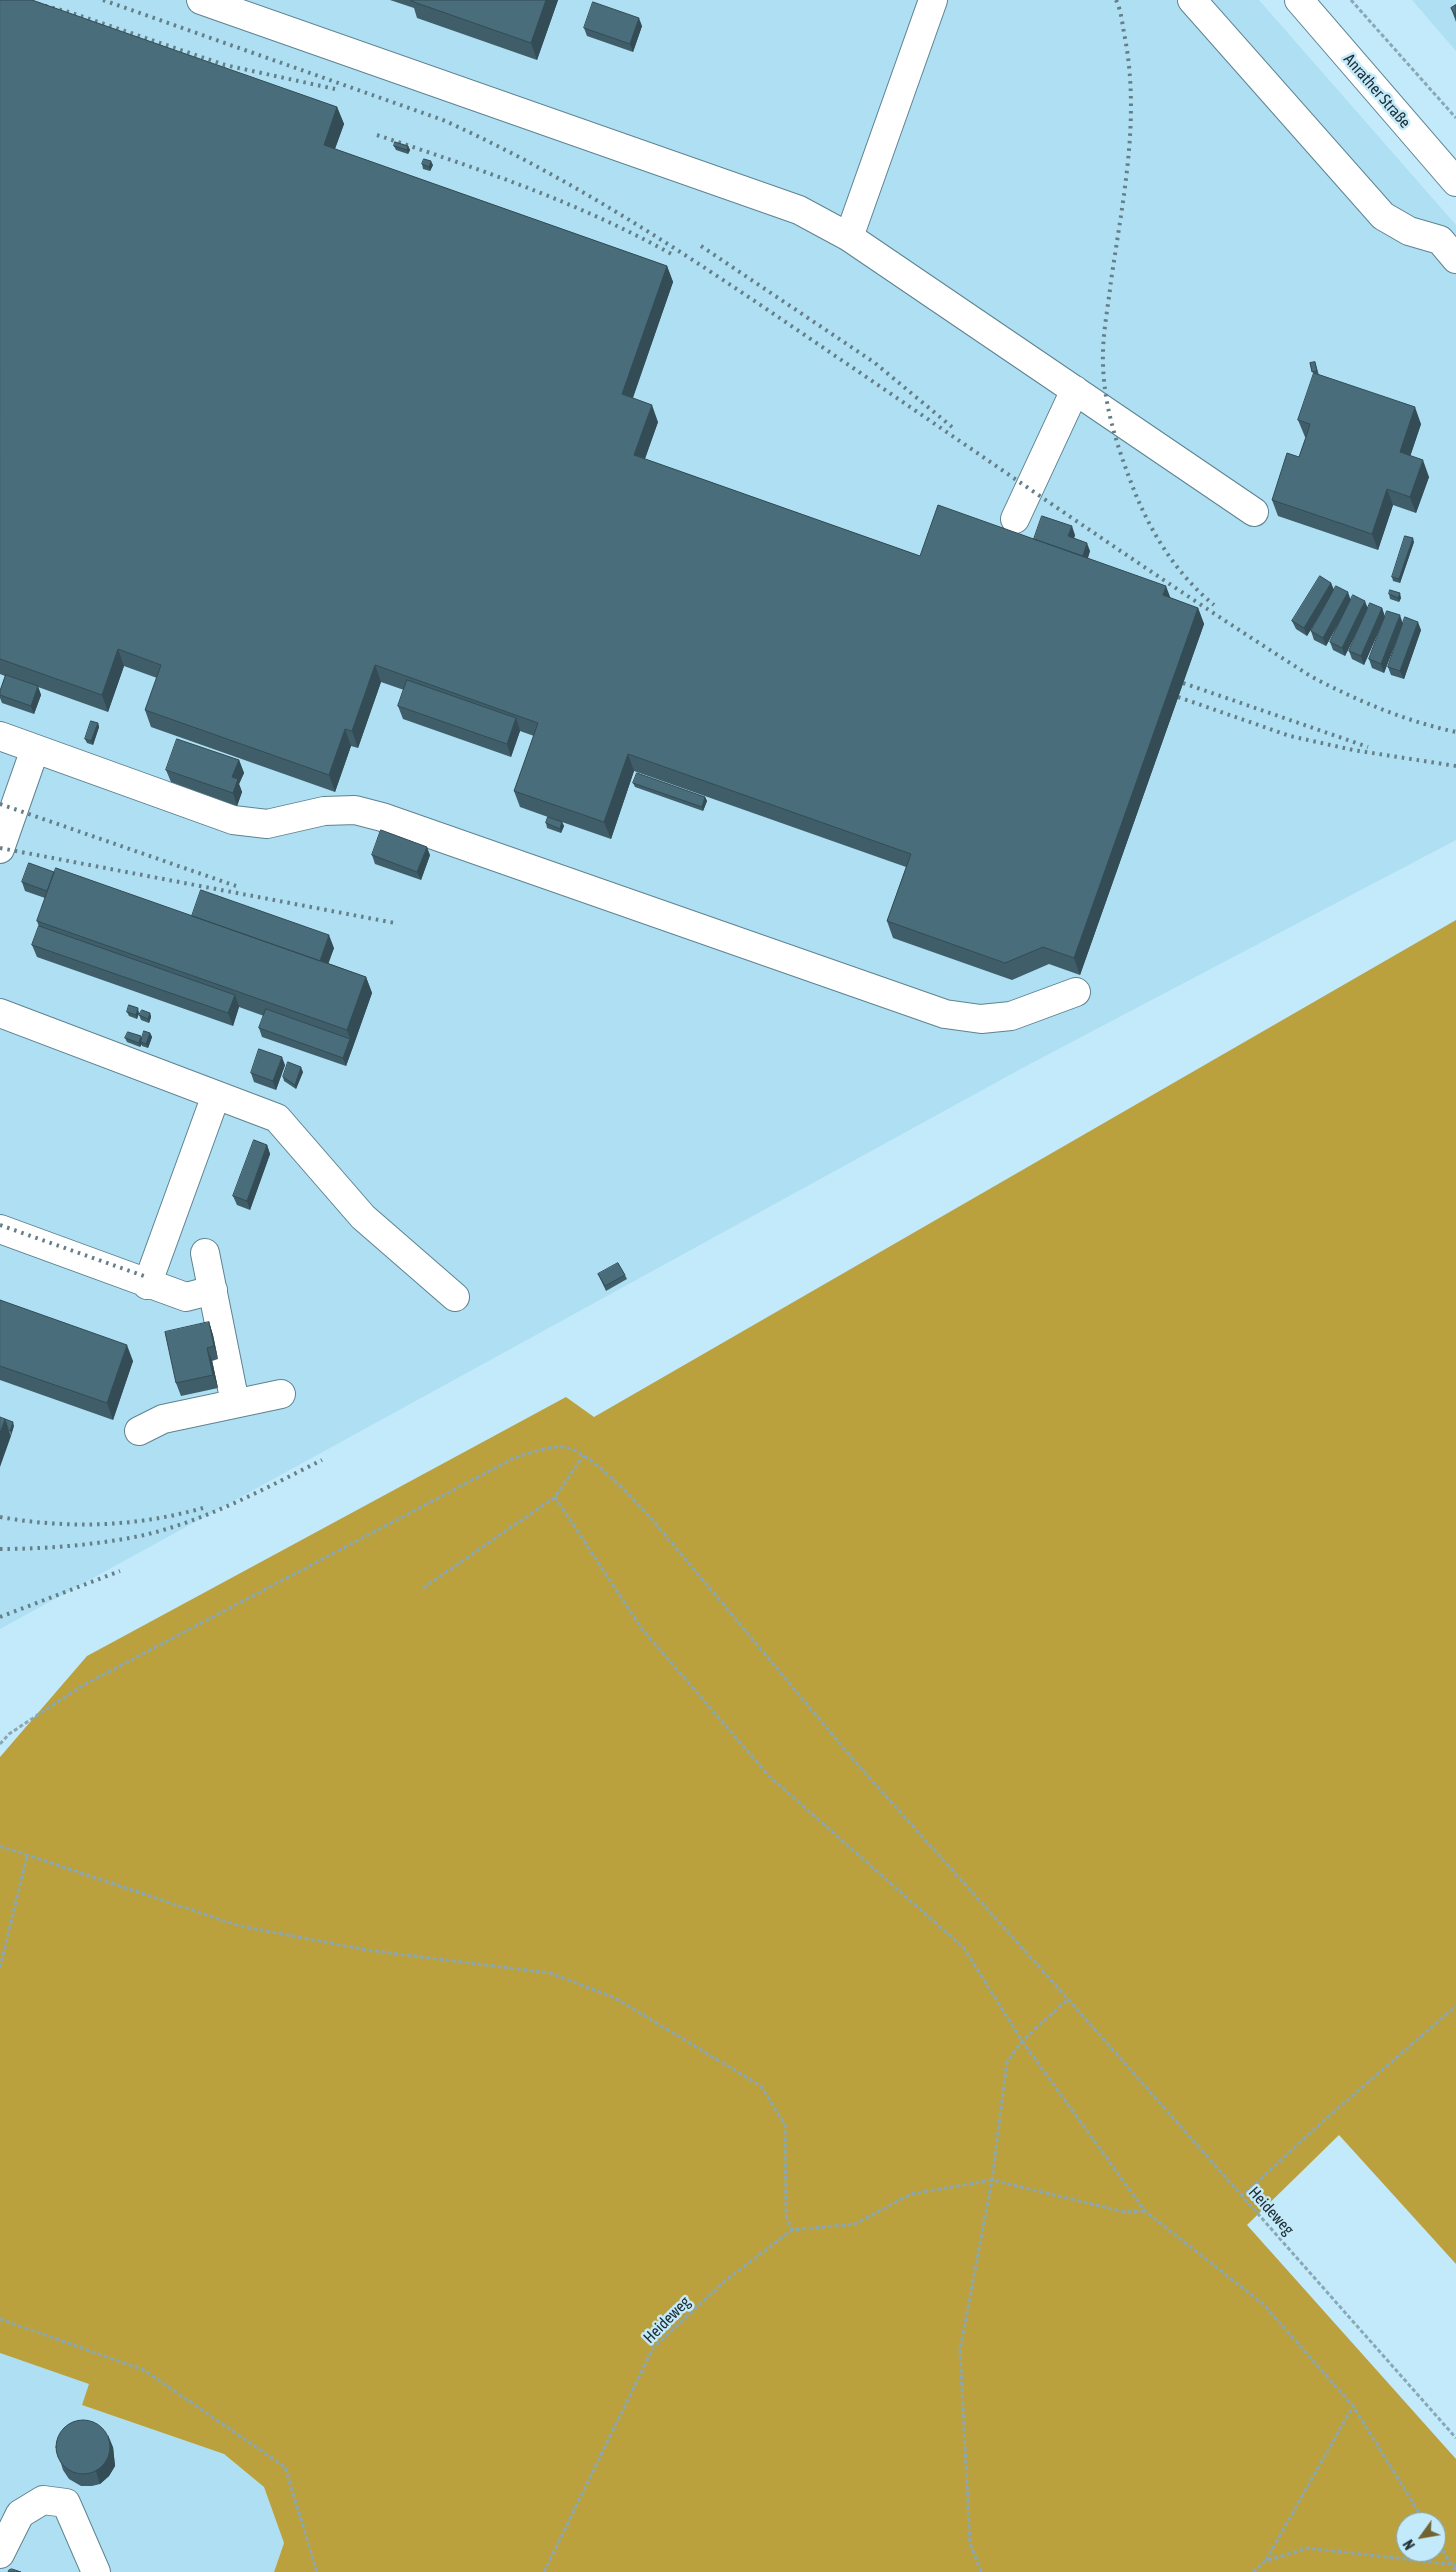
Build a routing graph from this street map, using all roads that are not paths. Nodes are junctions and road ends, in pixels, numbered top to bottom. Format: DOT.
graph roads {
  1 [pos="201,0"];
  2 [pos="933,0"];
  3 [pos="1192,0"];
  4 [pos="1299,0"];
  5 [pos="1456,182"];
  6 [pos="849,237"];
  7 [pos="1456,259"];
  8 [pos="1075,390"];
  9 [pos="1254,512"];
  10 [pos="1015,519"];
  11 [pos="0,736"];
  12 [pos="35,749"];
  13 [pos="0,849"];
  14 [pos="1076,992"];
  15 [pos="0,1014"];
  16 [pos="216,1095"];
  17 [pos="0,1228"];
  18 [pos="205,1253"];
  19 [pos="147,1285"];
  20 [pos="214,1290"];
  21 [pos="455,1297"];
  22 [pos="281,1394"];
  23 [pos="235,1403"];
  24 [pos="139,1431"];
  25 [pos="0,2554"];
  26 [pos="96,2572"];
  1 -- 6 [label="main road"];
  2 -- 6 [label="main road"];
  3 -- 7 [label="main road"];
  4 -- 5 [label="main road, Anrather Straße"];
  6 -- 8 [label="main road"];
  8 -- 9 [label="main road"];
  8 -- 10 [label="main road"];
  11 -- 12 [label="main road"];
  12 -- 13 [label="main road"];
  12 -- 14 [label="main road"];
  15 -- 16 [label="main road"];
  16 -- 19 [label="main road"];
  16 -- 21 [label="main road"];
  17 -- 19 [label="main road"];
  18 -- 20 [label="main road"];
  19 -- 20 [label="main road"];
  20 -- 23 [label="main road"];
  22 -- 23 [label="main road"];
  23 -- 24 [label="main road"];
  25 -- 26 [label="main road"];
}
